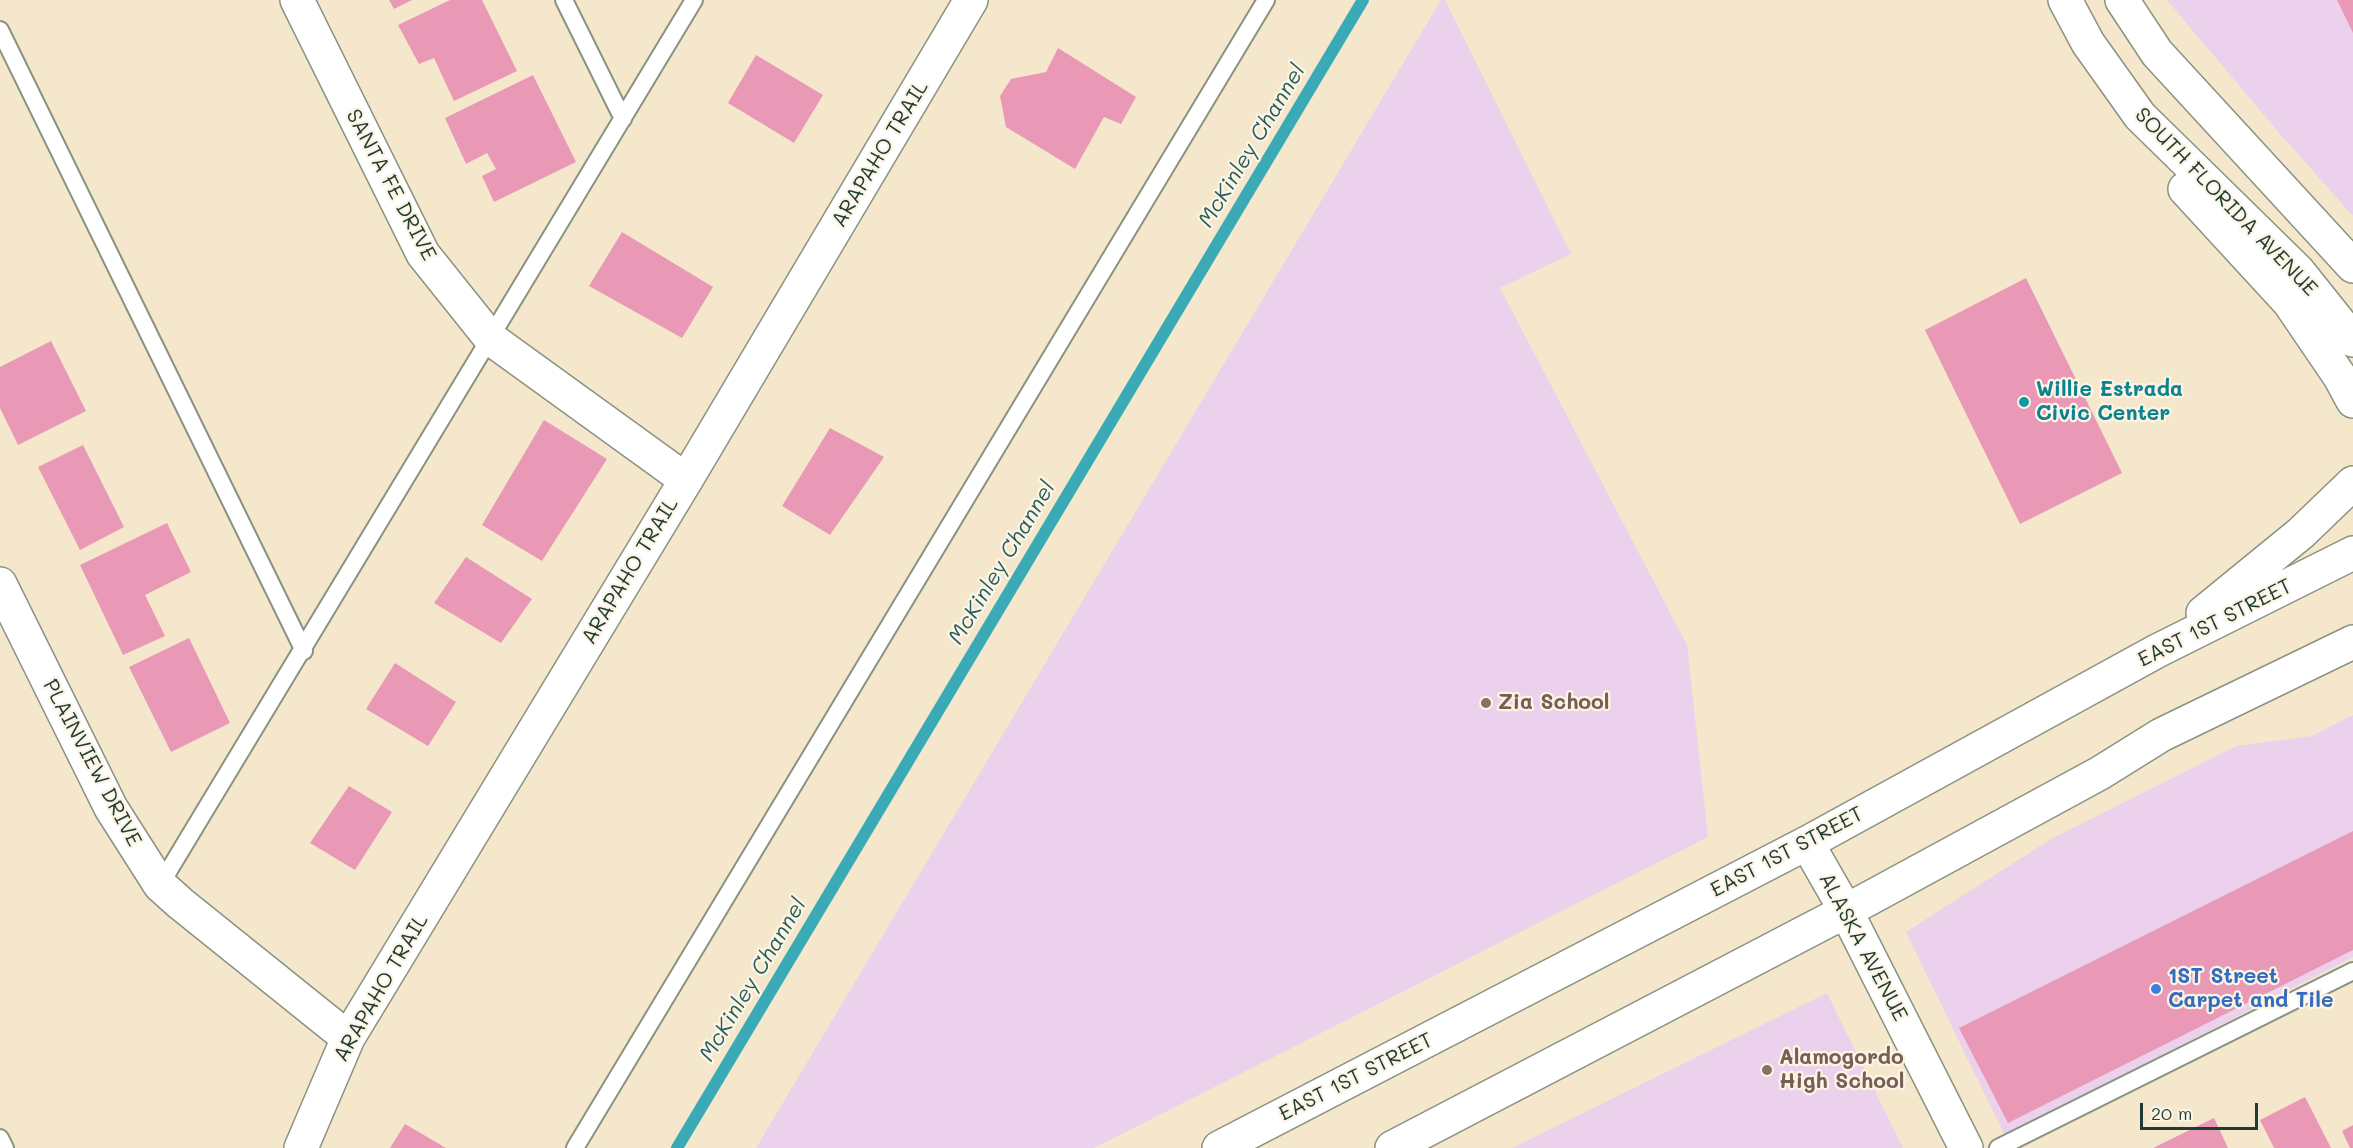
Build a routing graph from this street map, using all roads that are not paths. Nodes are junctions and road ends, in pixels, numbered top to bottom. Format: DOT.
graph roads {
  1 [pos="297,0"];
  2 [pos="564,0"];
  3 [pos="694,0"];
  4 [pos="971,0"];
  5 [pos="1266,0"];
  6 [pos="2065,0"];
  7 [pos="2122,0"];
  8 [pos="0,30"];
  9 [pos="2140,116"];
  10 [pos="623,119"];
  11 [pos="2353,266"];
  12 [pos="491,339"];
  13 [pos="2353,340"];
  14 [pos="2353,401"];
  15 [pos="686,480"];
  16 [pos="2353,483"];
  17 [pos="2353,553"];
  18 [pos="0,584"];
  19 [pos="2353,642"];
  20 [pos="304,651"];
  21 [pos="2157,651"];
  22 [pos="1807,843"];
  23 [pos="160,885"];
  24 [pos="1846,912"];
  25 [pos="2353,971"];
  26 [pos="348,1038"];
  27 [pos="0,1138"];
  28 [pos="5,1148"];
  29 [pos="301,1148"];
  30 [pos="575,1148"];
  31 [pos="1219,1148"];
  32 [pos="1392,1148"];
  33 [pos="1966,1148"];
  34 [pos="1998,1148"];
  1 -- 12 [label="main road, SANTA FE DRIVE"];
  2 -- 10 [label="lane"];
  3 -- 10 [label="lane"];
  4 -- 15 [label="main road, ARAPAHO TRAIL"];
  5 -- 30 [label="lane"];
  6 -- 9 [label="main road, SOUTH FLORIDA AVENUE"];
  7 -- 11 [label="main road"];
  8 -- 20 [label="lane"];
  9 -- 13 [label="main road, SOUTH FLORIDA AVENUE"];
  9 -- 14 [label="main road"];
  10 -- 12 [label="lane"];
  12 -- 15 [label="main road, SANTA FE DRIVE"];
  12 -- 20 [label="lane"];
  15 -- 26 [label="main road, ARAPAHO TRAIL"];
  16 -- 21 [label="main road"];
  17 -- 21 [label="main road, EAST 1ST STREET"];
  18 -- 23 [label="main road, PLAINVIEW DRIVE"];
  19 -- 24 [label="main road"];
  20 -- 23 [label="lane"];
  21 -- 22 [label="main road, EAST 1ST STREET"];
  22 -- 24 [label="main road, ALASKA AVENUE"];
  22 -- 31 [label="main road, EAST 1ST STREET"];
  23 -- 26 [label="main road, PLAINVIEW DRIVE"];
  24 -- 32 [label="main road"];
  24 -- 33 [label="main road, ALASKA AVENUE"];
  25 -- 34 [label="lane"];
  26 -- 29 [label="main road, ARAPAHO TRAIL"];
  27 -- 28 [label="lane"];
}
